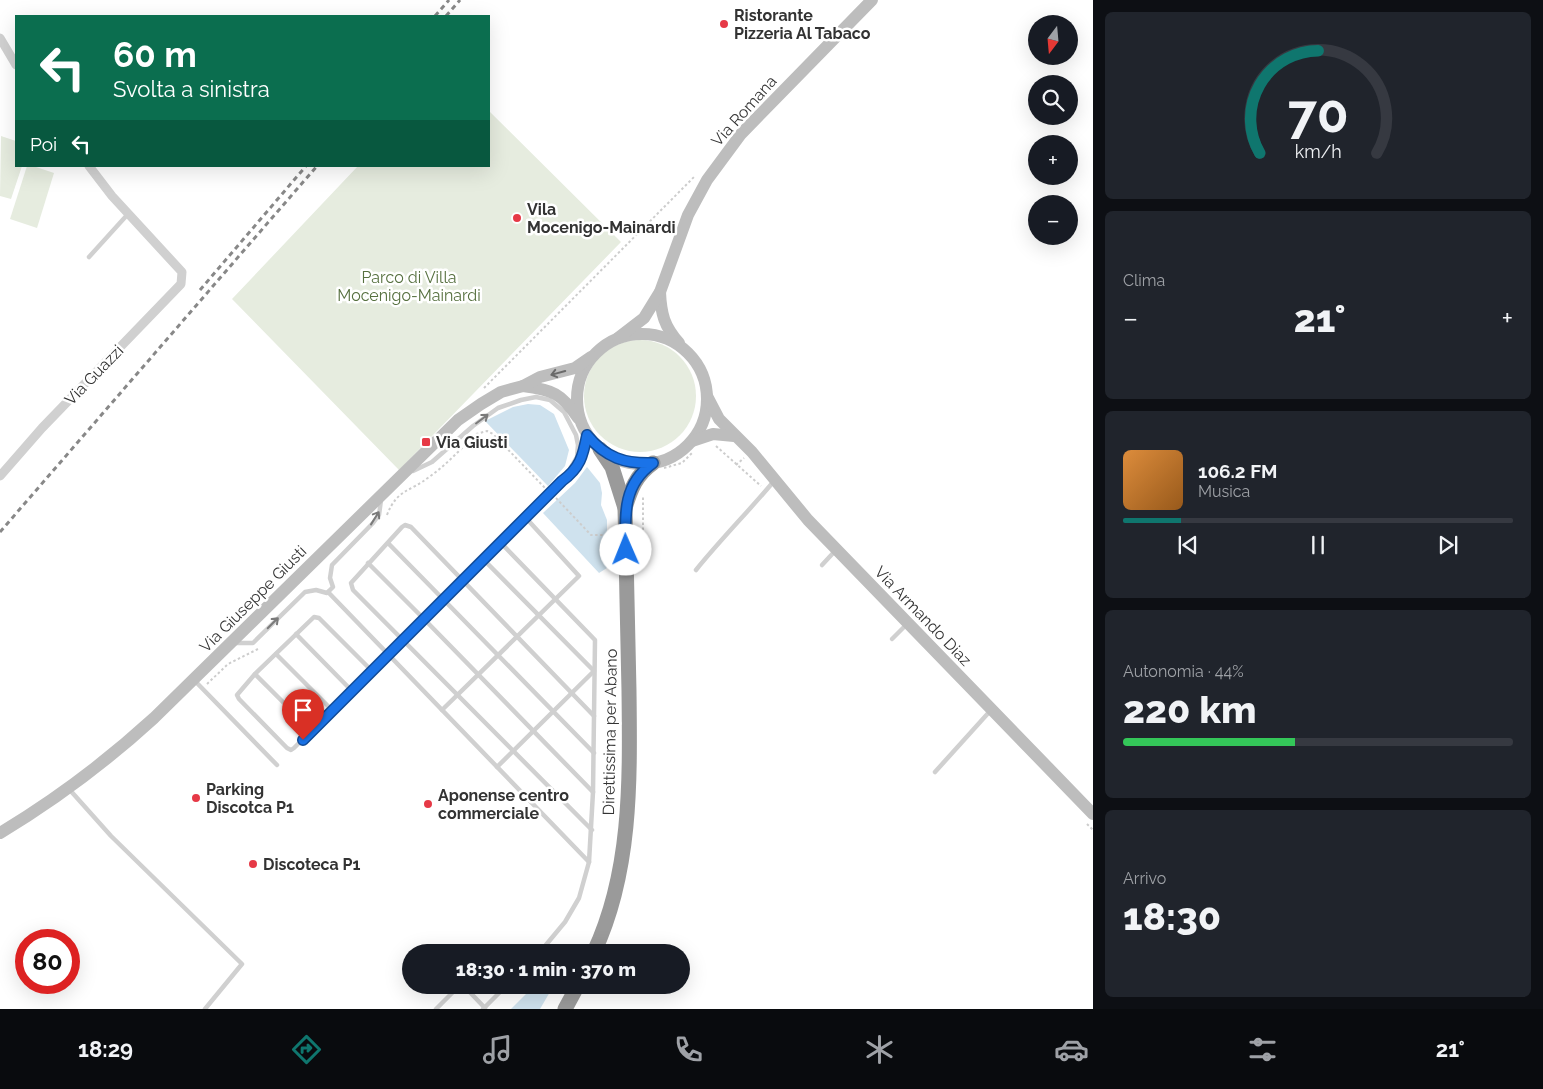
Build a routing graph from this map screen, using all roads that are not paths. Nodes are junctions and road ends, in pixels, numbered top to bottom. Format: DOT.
graph roads {
  1 [pos="872,0"];
  2 [pos="0,38"];
  3 [pos="15,63"];
  4 [pos="90,167"];
  5 [pos="128,214"];
  6 [pos="88,256"];
  7 [pos="660,292"];
  8 [pos="618,338"];
  9 [pos="682,347"];
  10 [pos="591,357"];
  11 [pos="523,386"];
  12 [pos="707,396"];
  13 [pos="580,420"];
  14 [pos="587,435"];
  15 [pos="734,436"];
  16 [pos="693,446"];
  17 [pos="600,449"];
  18 [pos="656,467"];
  19 [pos="0,476"];
  20 [pos="400,477"];
  21 [pos="775,480"];
  22 [pos="562,481"];
  23 [pos="382,494"];
  24 [pos="625,508"];
  25 [pos="526,518"];
  26 [pos="388,543"];
  27 [pos="501,543"];
  28 [pos="836,550"];
  29 [pos="484,560"];
  30 [pos="368,563"];
  31 [pos="822,565"];
  32 [pos="696,570"];
  33 [pos="463,581"];
  34 [pos="328,592"];
  35 [pos="555,599"];
  36 [pos="443,600"];
  37 [pos="538,616"];
  38 [pos="424,619"];
  39 [pos="907,624"];
  40 [pos="296,634"];
  41 [pos="516,636"];
  42 [pos="892,639"];
  43 [pos="403,640"];
  44 [pos="232,643"];
  45 [pos="276,654"];
  46 [pos="388,654"];
  47 [pos="497,655"];
  48 [pos="372,671"];
  49 [pos="594,672"];
  50 [pos="256,674"];
  51 [pos="478,674"];
  52 [pos="194,680"];
  53 [pos="352,691"];
  54 [pos="571,693"];
  55 [pos="457,695"];
  56 [pos="332,710"];
  57 [pos="442,710"];
  58 [pos="991,710"];
  59 [pos="552,712"];
  60 [pos="594,716"];
  61 [pos="311,730"];
  62 [pos="533,731"];
  63 [pos="513,751"];
  64 [pos="594,753"];
  65 [pos="277,765"];
  66 [pos="497,767"];
  67 [pos="936,772"];
  68 [pos="68,788"];
  69 [pos="593,792"];
  70 [pos="1093,814"];
  71 [pos="592,830"];
  72 [pos="0,832"];
  73 [pos="589,862"];
  74 [pos="547,944"];
  75 [pos="597,944"];
  76 [pos="452,994"];
  77 [pos="471,994"];
  78 [pos="498,994"];
  79 [pos="573,994"];
  80 [pos="484,1008"];
  81 [pos="205,1009"];
  82 [pos="436,1009"];
  83 [pos="565,1009"];
  1 -- 7 [label="street, Via Romana"];
  2 -- 3 [label="street"];
  4 -- 5 [label="street"];
  5 -- 6 [label="lane"];
  5 -- 19 [label="street, Via Guazzi"];
  7 -- 8 [label="street, Via Romana"];
  7 -- 9 [label="street, Via Romana"];
  8 -- 9 [label="street"];
  8 -- 10 [label="street"];
  9 -- 12 [label="street"];
  10 -- 11 [label="street, Via Giuseppe Giusti, one-way"];
  10 -- 13 [label="street"];
  11 -- 13 [label="street, Via Giuseppe Giusti"];
  11 -- 20 [label="street, Via Giuseppe Giusti"];
  12 -- 15 [label="street, Via Armando Diaz"];
  12 -- 16 [label="street"];
  13 -- 14 [label="street"];
  14 -- 17 [label="street"];
  14 -- 22 [label="lane"];
  15 -- 16 [label="street"];
  15 -- 21 [label="street, Via Armando Diaz"];
  16 -- 18 [label="street"];
  17 -- 18 [label="street"];
  17 -- 24 [label="highway, Direttissima per Abano"];
  18 -- 24 [label="highway, Direttissima per Abano"];
  20 -- 22 [label="lane, one-way"];
  20 -- 23 [label="street, Via Giuseppe Giusti"];
  21 -- 28 [label="street, Via Armando Diaz"];
  21 -- 32 [label="lane"];
  22 -- 25 [label="lane"];
  34 -- 23 [label="lane, one-way"];
  23 -- 44 [label="street, Via Giuseppe Giusti"];
  24 -- 75 [label="highway, Direttissima per Abano"];
  25 -- 27 [label="lane"];
  25 -- 35 [label="lane"];
  26 -- 30 [label="lane"];
  26 -- 33 [label="lane"];
  26 -- 36 [label="lane"];
  27 -- 29 [label="lane"];
  27 -- 35 [label="lane"];
  28 -- 31 [label="lane"];
  28 -- 39 [label="street, Via Armando Diaz"];
  29 -- 33 [label="lane"];
  29 -- 37 [label="lane"];
  30 -- 38 [label="lane"];
  30 -- 43 [label="lane"];
  33 -- 36 [label="lane"];
  33 -- 41 [label="lane"];
  44 -- 34 [label="lane, one-way"];
  34 -- 46 [label="lane"];
  35 -- 37 [label="lane"];
  35 -- 49 [label="lane"];
  36 -- 38 [label="lane"];
  36 -- 47 [label="lane"];
  37 -- 41 [label="lane"];
  37 -- 49 [label="lane"];
  38 -- 43 [label="lane"];
  38 -- 51 [label="lane"];
  39 -- 42 [label="lane"];
  39 -- 58 [label="street, Via Armando Diaz"];
  40 -- 45 [label="lane"];
  40 -- 48 [label="lane"];
  40 -- 53 [label="lane"];
  41 -- 47 [label="lane"];
  41 -- 54 [label="lane"];
  43 -- 46 [label="lane"];
  43 -- 55 [label="lane"];
  44 -- 52 [label="street, Via Giuseppe Giusti"];
  45 -- 50 [label="lane"];
  45 -- 56 [label="lane"];
  46 -- 48 [label="lane"];
  46 -- 57 [label="lane"];
  47 -- 51 [label="lane"];
  47 -- 59 [label="lane"];
  48 -- 53 [label="lane"];
  49 -- 54 [label="lane"];
  49 -- 60 [label="lane"];
  50 -- 61 [label="lane"];
  50 -- 61 [label="lane"];
  51 -- 55 [label="lane"];
  51 -- 62 [label="lane"];
  52 -- 65 [label="lane"];
  52 -- 68 [label="street, Via Giuseppe Giusti"];
  53 -- 56 [label="lane"];
  54 -- 59 [label="lane"];
  54 -- 60 [label="lane"];
  55 -- 57 [label="lane"];
  55 -- 63 [label="lane"];
  56 -- 61 [label="lane"];
  57 -- 66 [label="lane"];
  58 -- 67 [label="lane"];
  58 -- 70 [label="street, Via Armando Diaz"];
  59 -- 62 [label="lane"];
  59 -- 64 [label="lane"];
  60 -- 64 [label="lane"];
  62 -- 63 [label="lane"];
  62 -- 69 [label="lane"];
  63 -- 66 [label="lane"];
  63 -- 71 [label="lane"];
  64 -- 69 [label="lane"];
  66 -- 73 [label="lane"];
  68 -- 72 [label="street, Via Giuseppe Giusti"];
  68 -- 81 [label="lane"];
  69 -- 71 [label="lane"];
  71 -- 73 [label="lane"];
  73 -- 74 [label="lane"];
  76 -- 82 [label="lane"];
  77 -- 80 [label="lane"];
  78 -- 80 [label="lane"];
  79 -- 83 [label="highway"];
}
